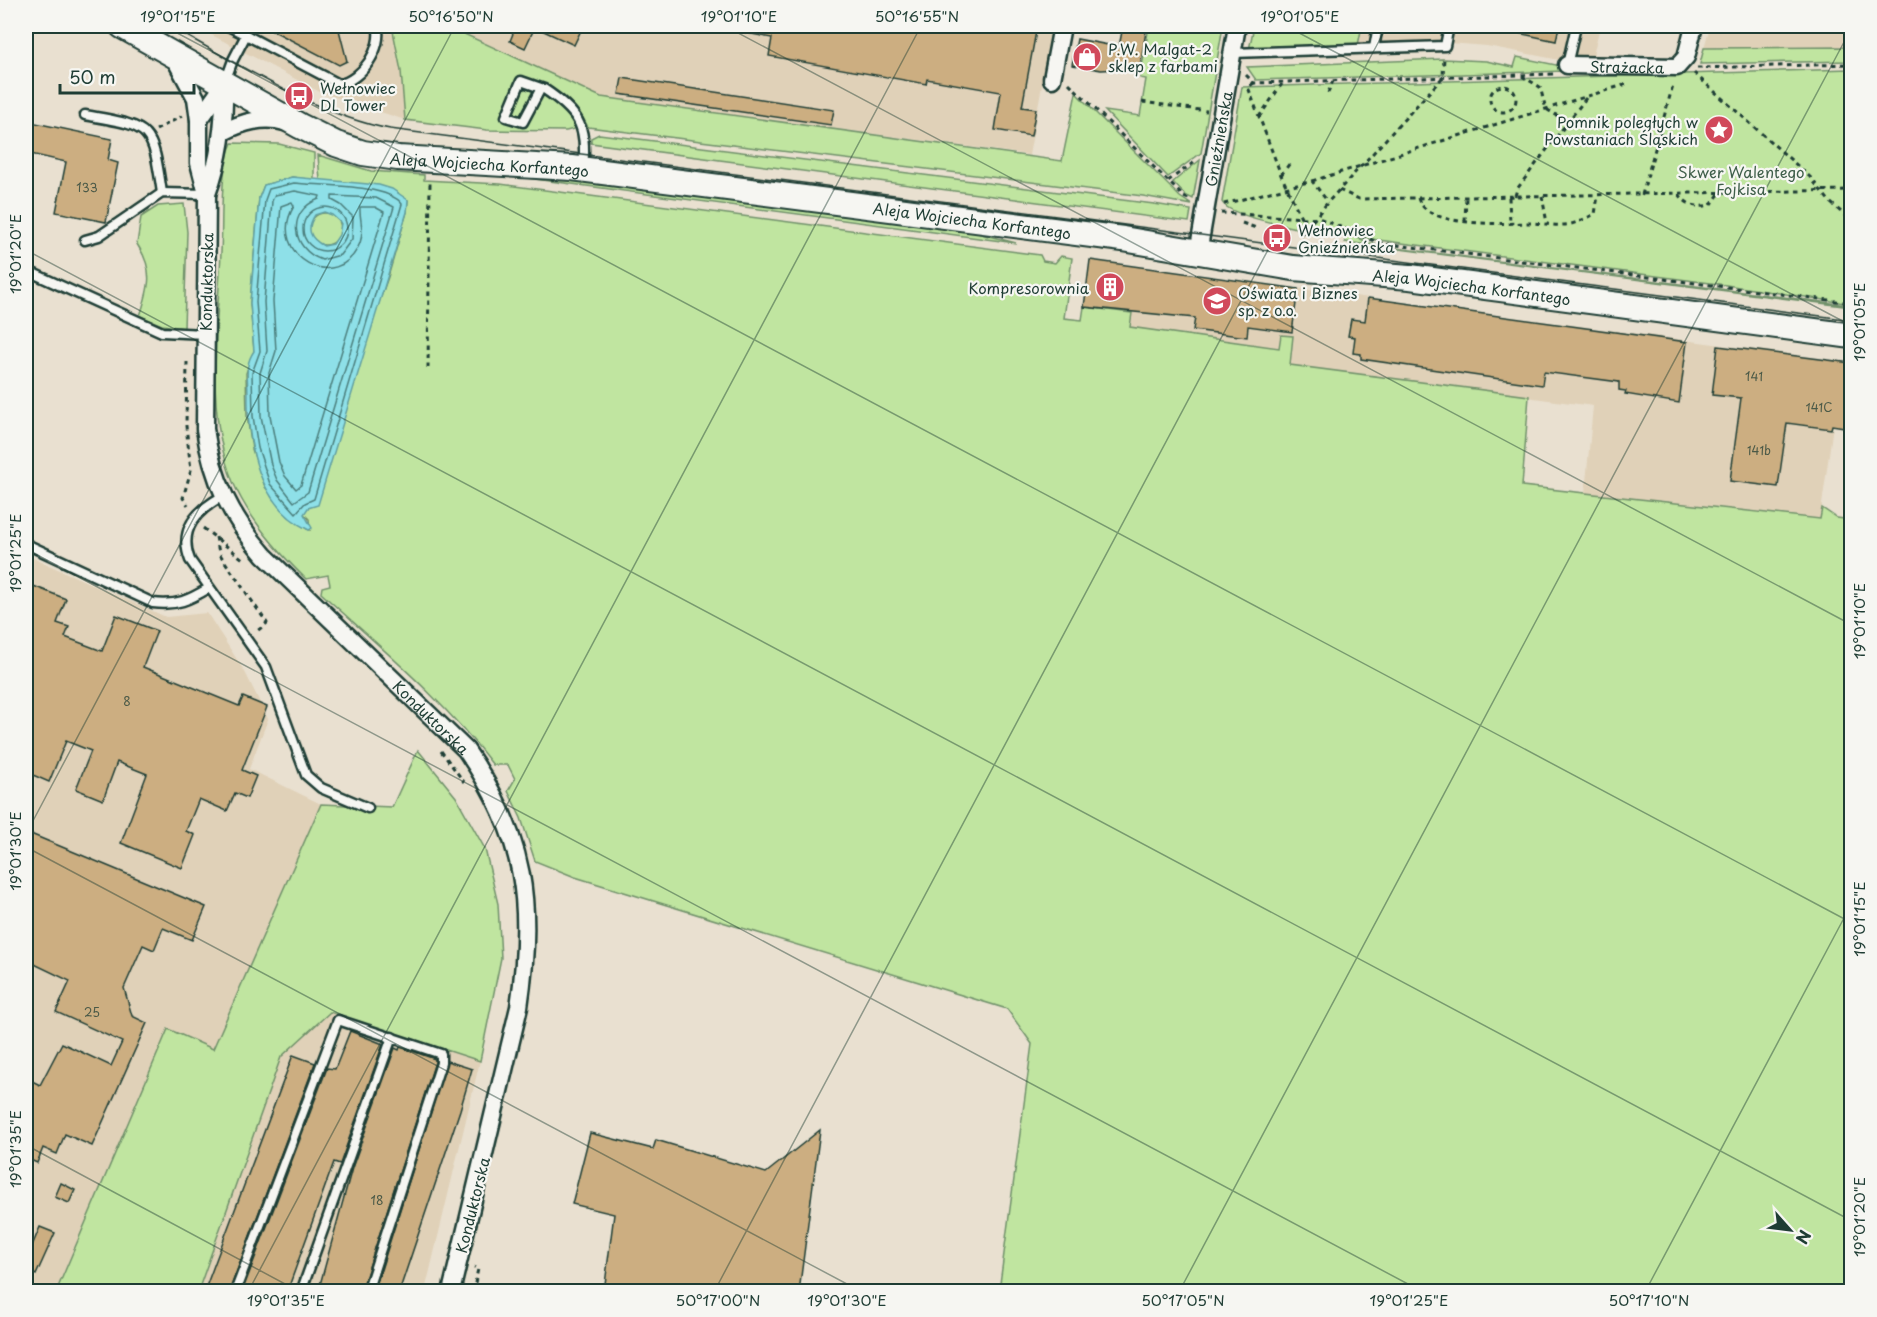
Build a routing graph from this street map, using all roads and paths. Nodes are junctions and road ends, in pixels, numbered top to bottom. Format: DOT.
graph roads {
  1 [pos="122,26"];
  2 [pos="228,26"];
  3 [pos="377,26"];
  4 [pos="1062,26"];
  5 [pos="1237,26"];
  6 [pos="1378,26"];
  7 [pos="1449,26"];
  8 [pos="1576,26"];
  9 [pos="1694,26"];
  10 [pos="246,35"];
  11 [pos="1445,46"];
  12 [pos="1374,48"];
  13 [pos="1232,53"];
  14 [pos="174,57"];
  15 [pos="1851,64"];
  16 [pos="1696,68"];
  17 [pos="1240,69"];
  18 [pos="1565,70"];
  19 [pos="1520,75"];
  20 [pos="1501,76"];
  21 [pos="1686,76"];
  22 [pos="1443,77"];
  23 [pos="1675,77"];
  24 [pos="1052,79"];
  25 [pos="1333,81"];
  26 [pos="1282,82"];
  27 [pos="1635,82"];
  28 [pos="1254,83"];
  29 [pos="225,85"];
  30 [pos="1502,86"];
  31 [pos="542,88"];
  32 [pos="1328,93"];
  33 [pos="1587,96"];
  34 [pos="1142,102"];
  35 [pos="1546,109"];
  36 [pos="1212,112"];
  37 [pos="85,115"];
  38 [pos="193,117"];
  39 [pos="1259,117"];
  40 [pos="1568,122"];
  41 [pos="300,126"];
  42 [pos="223,132"];
  43 [pos="148,135"];
  44 [pos="1204,154"];
  45 [pos="1290,163"];
  46 [pos="1361,167"];
  47 [pos="582,170"];
  48 [pos="1281,176"];
  49 [pos="430,179"];
  50 [pos="1168,181"];
  51 [pos="1312,181"];
  52 [pos="1287,188"];
  53 [pos="1339,190"];
  54 [pos="1851,190"];
  55 [pos="1822,192"];
  56 [pos="162,193"];
  57 [pos="207,194"];
  58 [pos="1679,194"];
  59 [pos="1719,194"];
  60 [pos="1598,195"];
  61 [pos="1642,195"];
  62 [pos="1509,196"];
  63 [pos="1515,196"];
  64 [pos="1542,196"];
  65 [pos="1466,197"];
  66 [pos="1418,198"];
  67 [pos="1328,202"];
  68 [pos="1205,205"];
  69 [pos="1301,217"];
  70 [pos="1314,218"];
  71 [pos="1465,220"];
  72 [pos="1851,222"];
  73 [pos="1242,223"];
  74 [pos="1510,224"];
  75 [pos="1548,224"];
  76 [pos="1259,229"];
  77 [pos="85,240"];
  78 [pos="1198,253"];
  79 [pos="26,270"];
  80 [pos="1851,303"];
  81 [pos="205,334"];
  82 [pos="1851,336"];
  83 [pos="428,368"];
  84 [pos="223,496"];
  85 [pos="205,531"];
  86 [pos="216,537"];
  87 [pos="26,544"];
  88 [pos="250,566"];
  89 [pos="209,588"];
  90 [pos="248,639"];
  91 [pos="435,744"];
  92 [pos="466,785"];
  93 [pos="368,808"];
  94 [pos="392,1037"];
  95 [pos="478,1269"];
  96 [pos="235,1292"];
  97 [pos="301,1292"];
  98 [pos="367,1292"];
  99 [pos="451,1292"];
  100 [pos="473,1292"];
  1 -- 14 [label="main road, Aleja Wojciecha Korfantego"];
  2 -- 10 [label="lane"];
  3 -- 10 [label="lane"];
  4 -- 24 [label="street"];
  5 -- 13 [label="street, Gnieźnieńska"];
  6 -- 12 [label="lane"];
  7 -- 11 [label="lane"];
  8 -- 18 [label="lane"];
  9 -- 18 [label="street, Strażacka"];
  10 -- 29 [label="lane"];
  11 -- 12 [label="lane"];
  11 -- 22 [label="path"];
  12 -- 13 [label="lane"];
  13 -- 68 [label="street, Gnieźnieńska"];
  14 -- 29 [label="main road, Aleja Wojciecha Korfantego"];
  14 -- 38 [label="street, Konduktorska"];
  15 -- 16 [label="path"];
  17 -- 28 [label="path"];
  18 -- 19 [label="path"];
  19 -- 20 [label="path"];
  19 -- 35 [label="path"];
  20 -- 22 [label="path"];
  20 -- 30 [label="path"];
  21 -- 55 [label="path"];
  22 -- 25 [label="path"];
  22 -- 46 [label="path"];
  23 -- 61 [label="path"];
  24 -- 50 [label="path"];
  25 -- 26 [label="path"];
  25 -- 32 [label="path"];
  26 -- 28 [label="path"];
  26 -- 39 [label="path"];
  27 -- 33 [label="path"];
  28 -- 39 [label="path"];
  29 -- 38 [label="street"];
  29 -- 41 [label="main road, Aleja Wojciecha Korfantego"];
  29 -- 42 [label="street, Konduktorska"];
  30 -- 30 [label="path"];
  31 -- 31 [label="lane"];
  31 -- 47 [label="lane"];
  33 -- 35 [label="path"];
  33 -- 40 [label="path"];
  34 -- 36 [label="path"];
  35 -- 40 [label="path"];
  35 -- 46 [label="path"];
  37 -- 43 [label="lane"];
  38 -- 43 [label="path"];
  38 -- 57 [label="street, Konduktorska"];
  39 -- 48 [label="path"];
  40 -- 63 [label="path"];
  41 -- 42 [label="street"];
  41 -- 47 [label="main road, Aleja Wojciecha Korfantego"];
  42 -- 57 [label="street, Konduktorska"];
  43 -- 56 [label="lane"];
  44 -- 50 [label="path"];
  45 -- 48 [label="path"];
  46 -- 51 [label="path"];
  46 -- 53 [label="path"];
  47 -- 78 [label="main road, Aleja Wojciecha Korfantego"];
  48 -- 52 [label="path"];
  49 -- 83 [label="path"];
  50 -- 68 [label="path"];
  51 -- 52 [label="path"];
  51 -- 67 [label="path"];
  52 -- 68 [label="path"];
  52 -- 69 [label="path"];
  53 -- 66 [label="path"];
  53 -- 67 [label="path"];
  54 -- 55 [label="path"];
  55 -- 59 [label="path"];
  55 -- 72 [label="path"];
  56 -- 57 [label="lane"];
  56 -- 77 [label="lane"];
  57 -- 81 [label="street, Konduktorska"];
  58 -- 59 [label="path"];
  58 -- 59 [label="path"];
  58 -- 61 [label="path"];
  60 -- 61 [label="path"];
  60 -- 64 [label="path"];
  60 -- 75 [label="path"];
  62 -- 63 [label="path"];
  62 -- 65 [label="path"];
  62 -- 74 [label="path"];
  63 -- 64 [label="path"];
  64 -- 75 [label="path"];
  65 -- 66 [label="path"];
  65 -- 71 [label="path"];
  66 -- 71 [label="path"];
  67 -- 70 [label="path"];
  68 -- 69 [label="path"];
  68 -- 78 [label="street, Gnieźnieńska"];
  69 -- 70 [label="path"];
  69 -- 70 [label="path"];
  70 -- 80 [label="path"];
  71 -- 74 [label="path"];
  73 -- 76 [label="path"];
  74 -- 75 [label="path"];
  78 -- 82 [label="main road, Aleja Wojciecha Korfantego"];
  79 -- 81 [label="lane"];
  81 -- 84 [label="street, Konduktorska"];
  84 -- 89 [label="lane"];
  84 -- 99 [label="street, Konduktorska"];
  85 -- 86 [label="path"];
  86 -- 88 [label="path"];
  86 -- 90 [label="path"];
  87 -- 89 [label="lane"];
  89 -- 90 [label="lane"];
  90 -- 93 [label="lane"];
  91 -- 92 [label="path"];
  94 -- 96 [label="lane"];
  94 -- 97 [label="lane"];
  94 -- 98 [label="lane"];
  95 -- 100 [label="path"];
}
